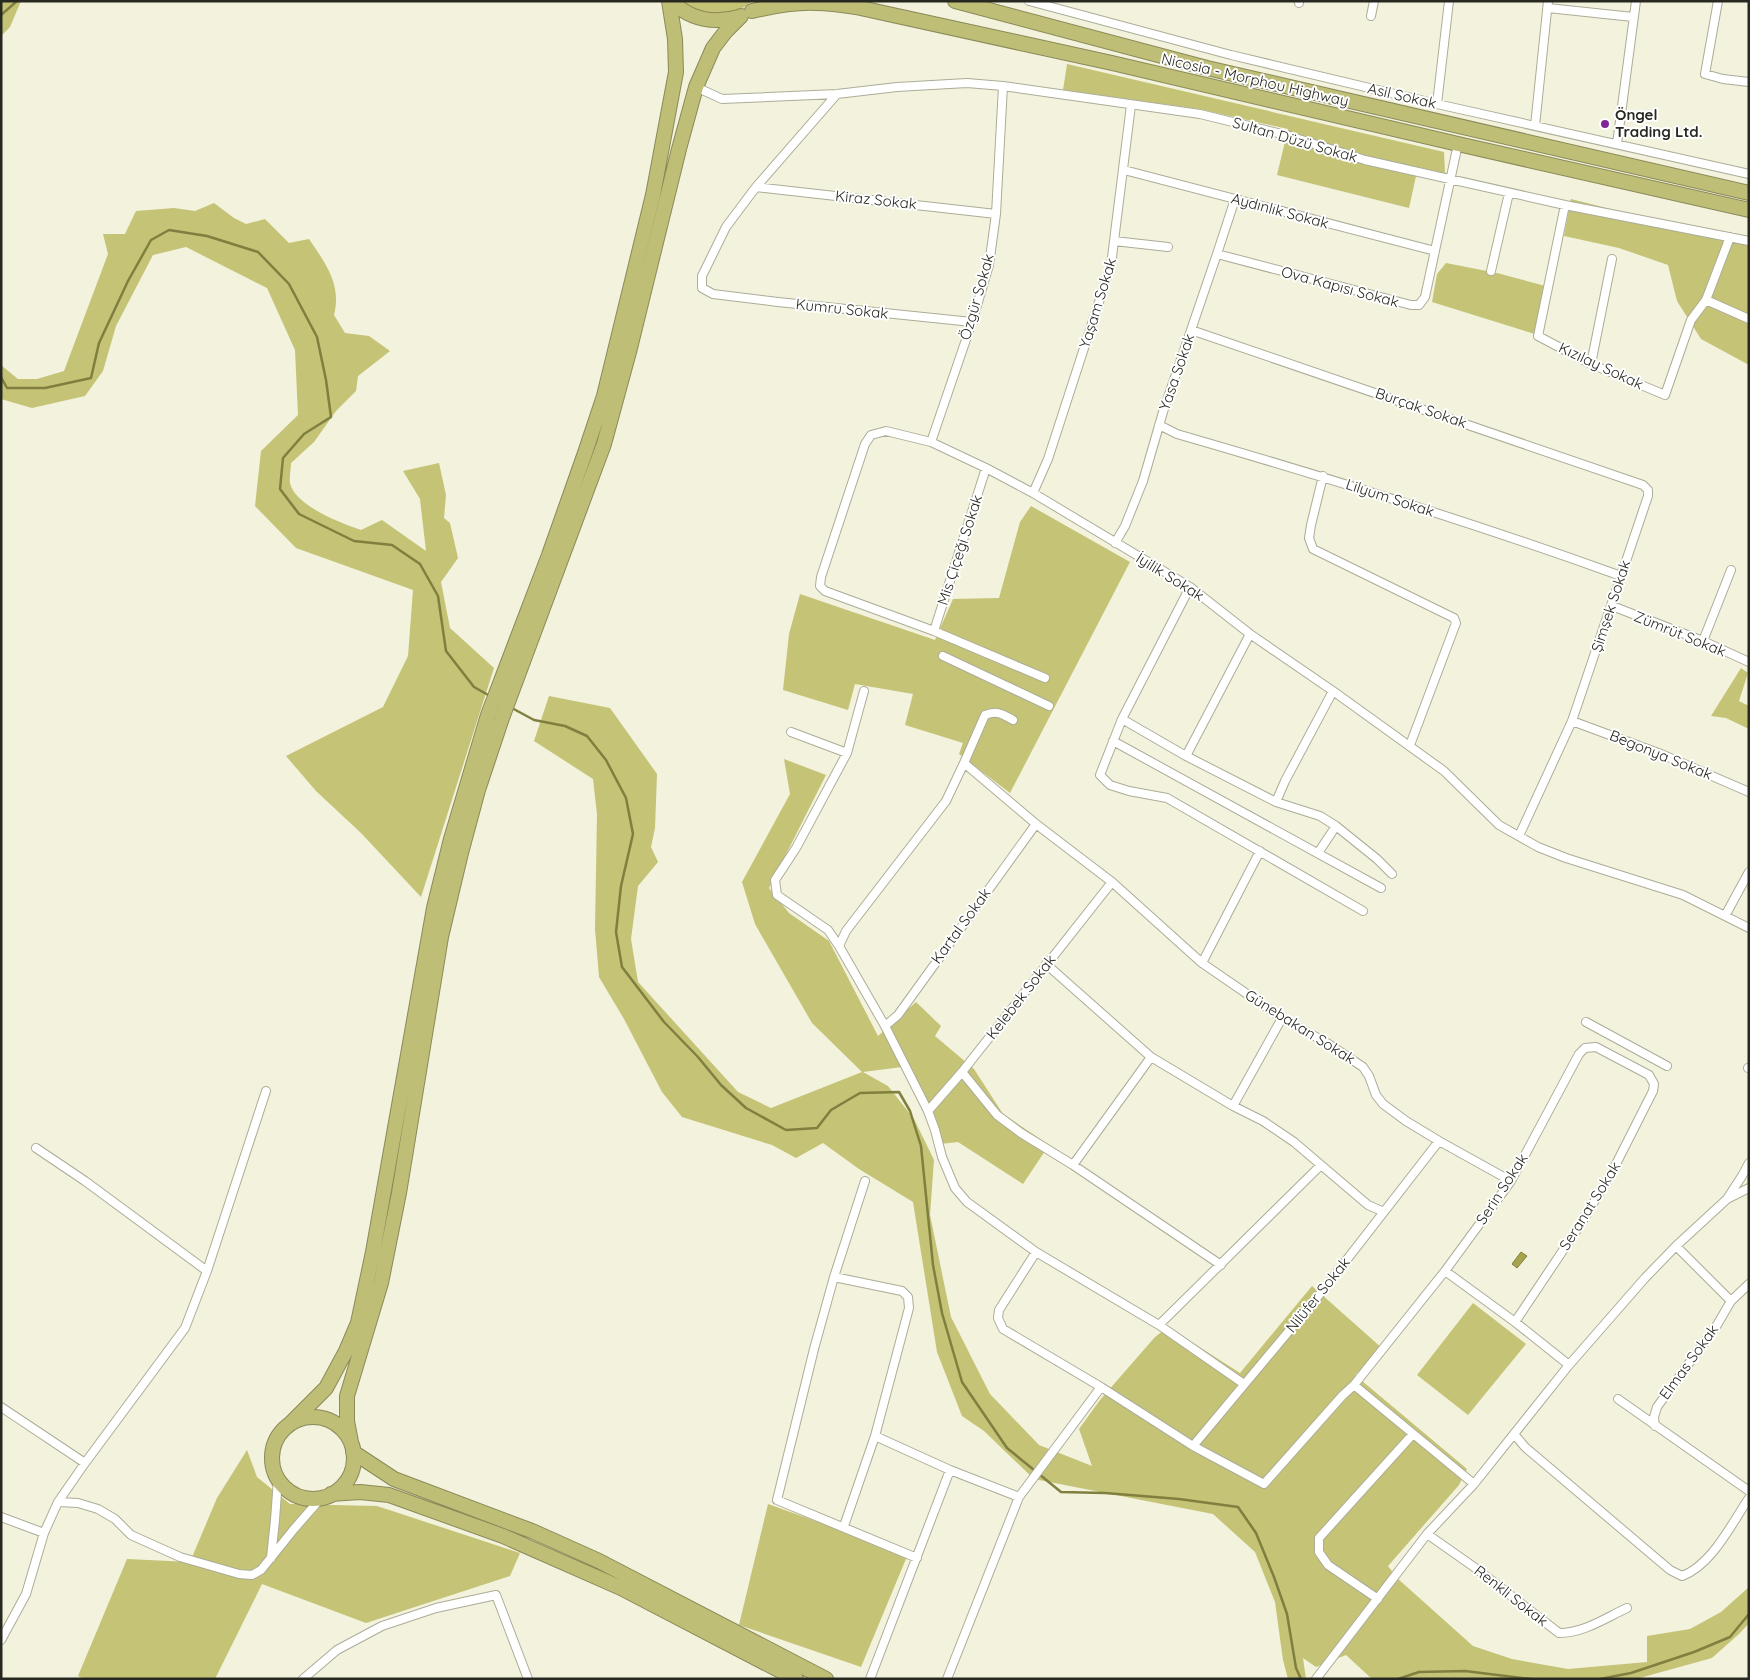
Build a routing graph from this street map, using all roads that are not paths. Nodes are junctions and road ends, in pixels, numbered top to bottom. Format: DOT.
graph roads {
  1 [pos="670,1"];
  2 [pos="955,1"];
  3 [pos="1374,1"];
  4 [pos="1449,1"];
  5 [pos="1636,1"];
  6 [pos="1718,1"];
  7 [pos="1032,2"];
  8 [pos="1548,5"];
  9 [pos="751,9"];
  10 [pos="1371,16"];
  11 [pos="1633,17"];
  12 [pos="1749,82"];
  13 [pos="1003,86"];
  14 [pos="696,87"];
  15 [pos="837,94"];
  16 [pos="1437,104"];
  17 [pos="1131,105"];
  18 [pos="1535,126"];
  19 [pos="1458,144"];
  20 [pos="1617,144"];
  21 [pos="1124,170"];
  22 [pos="1749,174"];
  23 [pos="1451,179"];
  24 [pos="756,187"];
  25 [pos="1509,192"];
  26 [pos="1749,193"];
  27 [pos="1235,199"];
  28 [pos="1565,205"];
  29 [pos="1749,210"];
  30 [pos="996,214"];
  31 [pos="1730,237"];
  32 [pos="1114,241"];
  33 [pos="1749,241"];
  34 [pos="1168,247"];
  35 [pos="1435,251"];
  36 [pos="1217,254"];
  37 [pos="1612,259"];
  38 [pos="1491,271"];
  39 [pos="1706,300"];
  40 [pos="1749,319"];
  41 [pos="972,322"];
  42 [pos="1191,330"];
  43 [pos="1591,364"];
  44 [pos="1159,425"];
  45 [pos="931,442"];
  46 [pos="986,468"];
  47 [pos="1323,476"];
  48 [pos="1648,490"];
  49 [pos="1033,493"];
  50 [pos="1115,543"];
  51 [pos="1731,570"];
  52 [pos="1621,576"];
  53 [pos="1190,587"];
  54 [pos="1612,606"];
  55 [pos="934,631"];
  56 [pos="1250,634"];
  57 [pos="1703,641"];
  58 [pos="943,656"];
  59 [pos="1749,662"];
  60 [pos="1045,678"];
  61 [pos="864,690"];
  62 [pos="1333,690"];
  63 [pos="1049,706"];
  64 [pos="495,717"];
  65 [pos="1122,719"];
  66 [pos="1013,720"];
  67 [pos="1572,721"];
  68 [pos="791,732"];
  69 [pos="1113,740"];
  70 [pos="1410,745"];
  71 [pos="847,753"];
  72 [pos="1186,756"];
  73 [pos="964,763"];
  74 [pos="1749,792"];
  75 [pos="1276,802"];
  76 [pos="1036,824"];
  77 [pos="1336,826"];
  78 [pos="1519,836"];
  79 [pos="1260,851"];
  80 [pos="1318,853"];
  81 [pos="1749,872"];
  82 [pos="1392,874"];
  83 [pos="1112,882"];
  84 [pos="1381,888"];
  85 [pos="1363,911"];
  86 [pos="1726,916"];
  87 [pos="1749,928"];
  88 [pos="840,946"];
  89 [pos="1202,963"];
  90 [pos="1046,964"];
  91 [pos="1282,1018"];
  92 [pos="1586,1022"];
  93 [pos="885,1026"];
  94 [pos="1151,1057"];
  95 [pos="1667,1066"];
  96 [pos="962,1072"];
  97 [pos="1654,1084"];
  98 [pos="266,1091"];
  99 [pos="1233,1106"];
  100 [pos="928,1111"];
  101 [pos="1439,1141"];
  102 [pos="36,1148"];
  103 [pos="1749,1163"];
  104 [pos="1073,1165"];
  105 [pos="1321,1165"];
  106 [pos="865,1181"];
  107 [pos="1511,1181"];
  108 [pos="1749,1188"];
  109 [pos="1727,1199"];
  110 [pos="1384,1212"];
  111 [pos="1676,1246"];
  112 [pos="1036,1252"];
  113 [pos="1221,1265"];
  114 [pos="207,1271"];
  115 [pos="1445,1271"];
  116 [pos="834,1277"];
  117 [pos="1749,1284"];
  118 [pos="1731,1301"];
  119 [pos="1515,1322"];
  120 [pos="1159,1325"];
  121 [pos="1569,1365"];
  122 [pos="1244,1384"];
  123 [pos="1354,1385"];
  124 [pos="1101,1387"];
  125 [pos="1618,1398"];
  126 [pos="1,1407"];
  127 [pos="291,1423"];
  128 [pos="1655,1426"];
  129 [pos="1413,1434"];
  130 [pos="1514,1434"];
  131 [pos="875,1436"];
  132 [pos="1193,1446"];
  133 [pos="352,1447"];
  134 [pos="84,1464"];
  135 [pos="950,1470"];
  136 [pos="278,1479"];
  137 [pos="1474,1484"];
  138 [pos="1749,1491"];
  139 [pos="1021,1493"];
  140 [pos="327,1496"];
  141 [pos="1749,1498"];
  142 [pos="58,1502"];
  143 [pos="1,1517"];
  144 [pos="844,1526"];
  145 [pos="44,1533"];
  146 [pos="1427,1534"];
  147 [pos="917,1558"];
  148 [pos="270,1560"];
  149 [pos="1378,1600"];
  150 [pos="1627,1608"];
  151 [pos="1,1640"];
  152 [pos="873,1678"];
  153 [pos="303,1679"];
  154 [pos="528,1679"];
  155 [pos="796,1679"];
  156 [pos="826,1679"];
  157 [pos="947,1679"];
  158 [pos="1316,1679"];
  1 -- 9 [label="highway, Nicosia - Morphou Highway"];
  1 -- 64 [label="highway"];
  2 -- 26 [label="highway, Nicosia - Morphou Highway"];
  3 -- 10 [label="street"];
  4 -- 16 [label="street"];
  5 -- 11 [label="street"];
  6 -- 12 [label="street"];
  7 -- 16 [label="street, Asil Sokak"];
  8 -- 11 [label="street"];
  8 -- 18 [label="street"];
  9 -- 14 [label="highway"];
  9 -- 19 [label="highway, Nicosia - Morphou Highway"];
  11 -- 20 [label="street"];
  13 -- 15 [label="street, Sultan Düzü Sokak"];
  13 -- 17 [label="street, Sultan Düzü Sokak"];
  13 -- 30 [label="street, Özgür Sokak"];
  14 -- 15 [label="street, Sultan Düzü Sokak"];
  14 -- 64 [label="highway"];
  15 -- 24 [label="street"];
  16 -- 18 [label="street, Asil Sokak"];
  17 -- 21 [label="street, Yaşam Sokak"];
  17 -- 23 [label="street, Sultan Düzü Sokak"];
  18 -- 20 [label="street, Asil Sokak"];
  19 -- 23 [label="street, Ova Kapısı Sokak"];
  19 -- 29 [label="highway, Nicosia - Morphou Highway"];
  20 -- 22 [label="street, Asil Sokak"];
  21 -- 27 [label="street, Aydınlık Sokak"];
  21 -- 32 [label="street, Yaşam Sokak"];
  23 -- 25 [label="street, Sultan Düzü Sokak"];
  23 -- 35 [label="street, Ova Kapısı Sokak"];
  24 -- 30 [label="street, Kiraz Sokak"];
  24 -- 41 [label="street, Kumru Sokak"];
  25 -- 28 [label="street, Sultan Düzü Sokak"];
  25 -- 38 [label="street"];
  27 -- 35 [label="street, Aydınlık Sokak"];
  27 -- 36 [label="street, Yasa Sokak"];
  28 -- 31 [label="street, Sultan Düzü Sokak"];
  28 -- 43 [label="street, Kızılay Sokak"];
  30 -- 41 [label="street, Özgür Sokak"];
  31 -- 33 [label="street, Sultan Düzü Sokak"];
  31 -- 39 [label="street"];
  32 -- 34 [label="street"];
  32 -- 49 [label="street, Yaşam Sokak"];
  35 -- 36 [label="street, Ova Kapısı Sokak"];
  36 -- 42 [label="street, Yasa Sokak"];
  37 -- 43 [label="street"];
  39 -- 40 [label="street"];
  39 -- 43 [label="street, Kızılay Sokak"];
  41 -- 45 [label="street, Özgür Sokak"];
  42 -- 44 [label="street, Yasa Sokak"];
  42 -- 48 [label="street, Burçak Sokak"];
  44 -- 47 [label="street, Lilyum Sokak"];
  44 -- 50 [label="street, Yasa Sokak"];
  45 -- 46 [label="street, İyilik Sokak"];
  45 -- 55 [label="street, İyilik Sokak"];
  46 -- 49 [label="street, İyilik Sokak"];
  46 -- 55 [label="street, Mis Çiçeği Sokak"];
  47 -- 52 [label="street, Lilyum Sokak"];
  47 -- 70 [label="street"];
  48 -- 52 [label="street, Şimşek Sokak"];
  49 -- 50 [label="street, İyilik Sokak"];
  50 -- 53 [label="street, İyilik Sokak"];
  51 -- 57 [label="street"];
  52 -- 54 [label="street, Şimşek Sokak"];
  53 -- 56 [label="street, İyilik Sokak"];
  53 -- 65 [label="street"];
  54 -- 57 [label="street, Zümrüt Sokak"];
  54 -- 67 [label="street, Şimşek Sokak"];
  55 -- 60 [label="street"];
  56 -- 62 [label="street, İyilik Sokak"];
  56 -- 72 [label="street"];
  57 -- 59 [label="street, Zümrüt Sokak"];
  58 -- 63 [label="street"];
  61 -- 71 [label="street"];
  62 -- 70 [label="street, İyilik Sokak"];
  62 -- 75 [label="street"];
  64 -- 127 [label="highway"];
  64 -- 133 [label="highway"];
  65 -- 69 [label="street"];
  65 -- 72 [label="street"];
  66 -- 73 [label="street"];
  67 -- 74 [label="street, Begonya Sokak"];
  67 -- 78 [label="street, Şimşek Sokak"];
  68 -- 71 [label="street"];
  69 -- 79 [label="street"];
  69 -- 80 [label="street"];
  70 -- 78 [label="street, İyilik Sokak"];
  71 -- 88 [label="street"];
  72 -- 75 [label="street"];
  73 -- 76 [label="street, Günebakan Sokak"];
  73 -- 88 [label="street"];
  75 -- 77 [label="street"];
  76 -- 83 [label="street, Günebakan Sokak"];
  76 -- 93 [label="street, Kartal Sokak"];
  77 -- 80 [label="street"];
  77 -- 82 [label="street"];
  78 -- 86 [label="street, İyilik Sokak"];
  79 -- 85 [label="street"];
  79 -- 89 [label="street"];
  80 -- 84 [label="street"];
  81 -- 86 [label="street"];
  83 -- 89 [label="street, Günebakan Sokak"];
  83 -- 90 [label="street, Kelebek Sokak"];
  86 -- 87 [label="street, İyilik Sokak"];
  88 -- 93 [label="street"];
  89 -- 91 [label="street, Günebakan Sokak"];
  90 -- 94 [label="street"];
  90 -- 96 [label="street, Kelebek Sokak"];
  91 -- 99 [label="street"];
  91 -- 101 [label="street, Günebakan Sokak"];
  92 -- 95 [label="street"];
  93 -- 100 [label="street"];
  94 -- 99 [label="street"];
  94 -- 104 [label="street"];
  96 -- 100 [label="street, Kelebek Sokak"];
  96 -- 104 [label="street"];
  97 -- 107 [label="street, Serin Sokak"];
  97 -- 119 [label="street, Seranat Sokak"];
  98 -- 114 [label="street"];
  99 -- 105 [label="street"];
  100 -- 112 [label="street"];
  101 -- 107 [label="street, Günebakan Sokak"];
  101 -- 110 [label="street, Nilüfer Sokak"];
  102 -- 114 [label="street"];
  103 -- 109 [label="street"];
  104 -- 113 [label="street"];
  105 -- 110 [label="street"];
  105 -- 113 [label="street"];
  106 -- 116 [label="street"];
  107 -- 115 [label="street, Serin Sokak"];
  108 -- 109 [label="street"];
  109 -- 111 [label="street"];
  110 -- 122 [label="street, Nilüfer Sokak"];
  111 -- 118 [label="street"];
  111 -- 121 [label="street"];
  112 -- 120 [label="street"];
  112 -- 124 [label="street"];
  113 -- 120 [label="street"];
  114 -- 134 [label="street"];
  115 -- 119 [label="street"];
  115 -- 123 [label="street, Serin Sokak"];
  116 -- 131 [label="street"];
  116 -- 144 [label="street"];
  117 -- 118 [label="street, Elmas Sokak"];
  118 -- 128 [label="street, Elmas Sokak"];
  119 -- 121 [label="street"];
  120 -- 122 [label="street"];
  121 -- 130 [label="street"];
  122 -- 132 [label="street, Nilüfer Sokak"];
  123 -- 129 [label="street"];
  123 -- 132 [label="street, Serin Sokak"];
  124 -- 132 [label="street"];
  124 -- 139 [label="street"];
  125 -- 128 [label="street"];
  126 -- 134 [label="street"];
  127 -- 133 [label="highway"];
  127 -- 136 [label="highway"];
  128 -- 138 [label="street"];
  129 -- 137 [label="street"];
  129 -- 149 [label="street"];
  130 -- 137 [label="street"];
  130 -- 141 [label="street"];
  131 -- 135 [label="street"];
  131 -- 144 [label="street"];
  133 -- 140 [label="highway"];
  133 -- 156 [label="highway"];
  134 -- 142 [label="street"];
  135 -- 139 [label="street"];
  135 -- 147 [label="street"];
  136 -- 140 [label="highway"];
  136 -- 148 [label="street"];
  137 -- 146 [label="street"];
  139 -- 157 [label="street"];
  140 -- 148 [label="street"];
  140 -- 155 [label="highway"];
  142 -- 145 [label="street"];
  142 -- 148 [label="street"];
  143 -- 145 [label="street"];
  144 -- 147 [label="street"];
  145 -- 151 [label="street"];
  146 -- 149 [label="street"];
  146 -- 150 [label="street, Renkli Sokak"];
  147 -- 152 [label="street"];
  149 -- 158 [label="street"];
  153 -- 154 [label="street"];
}
